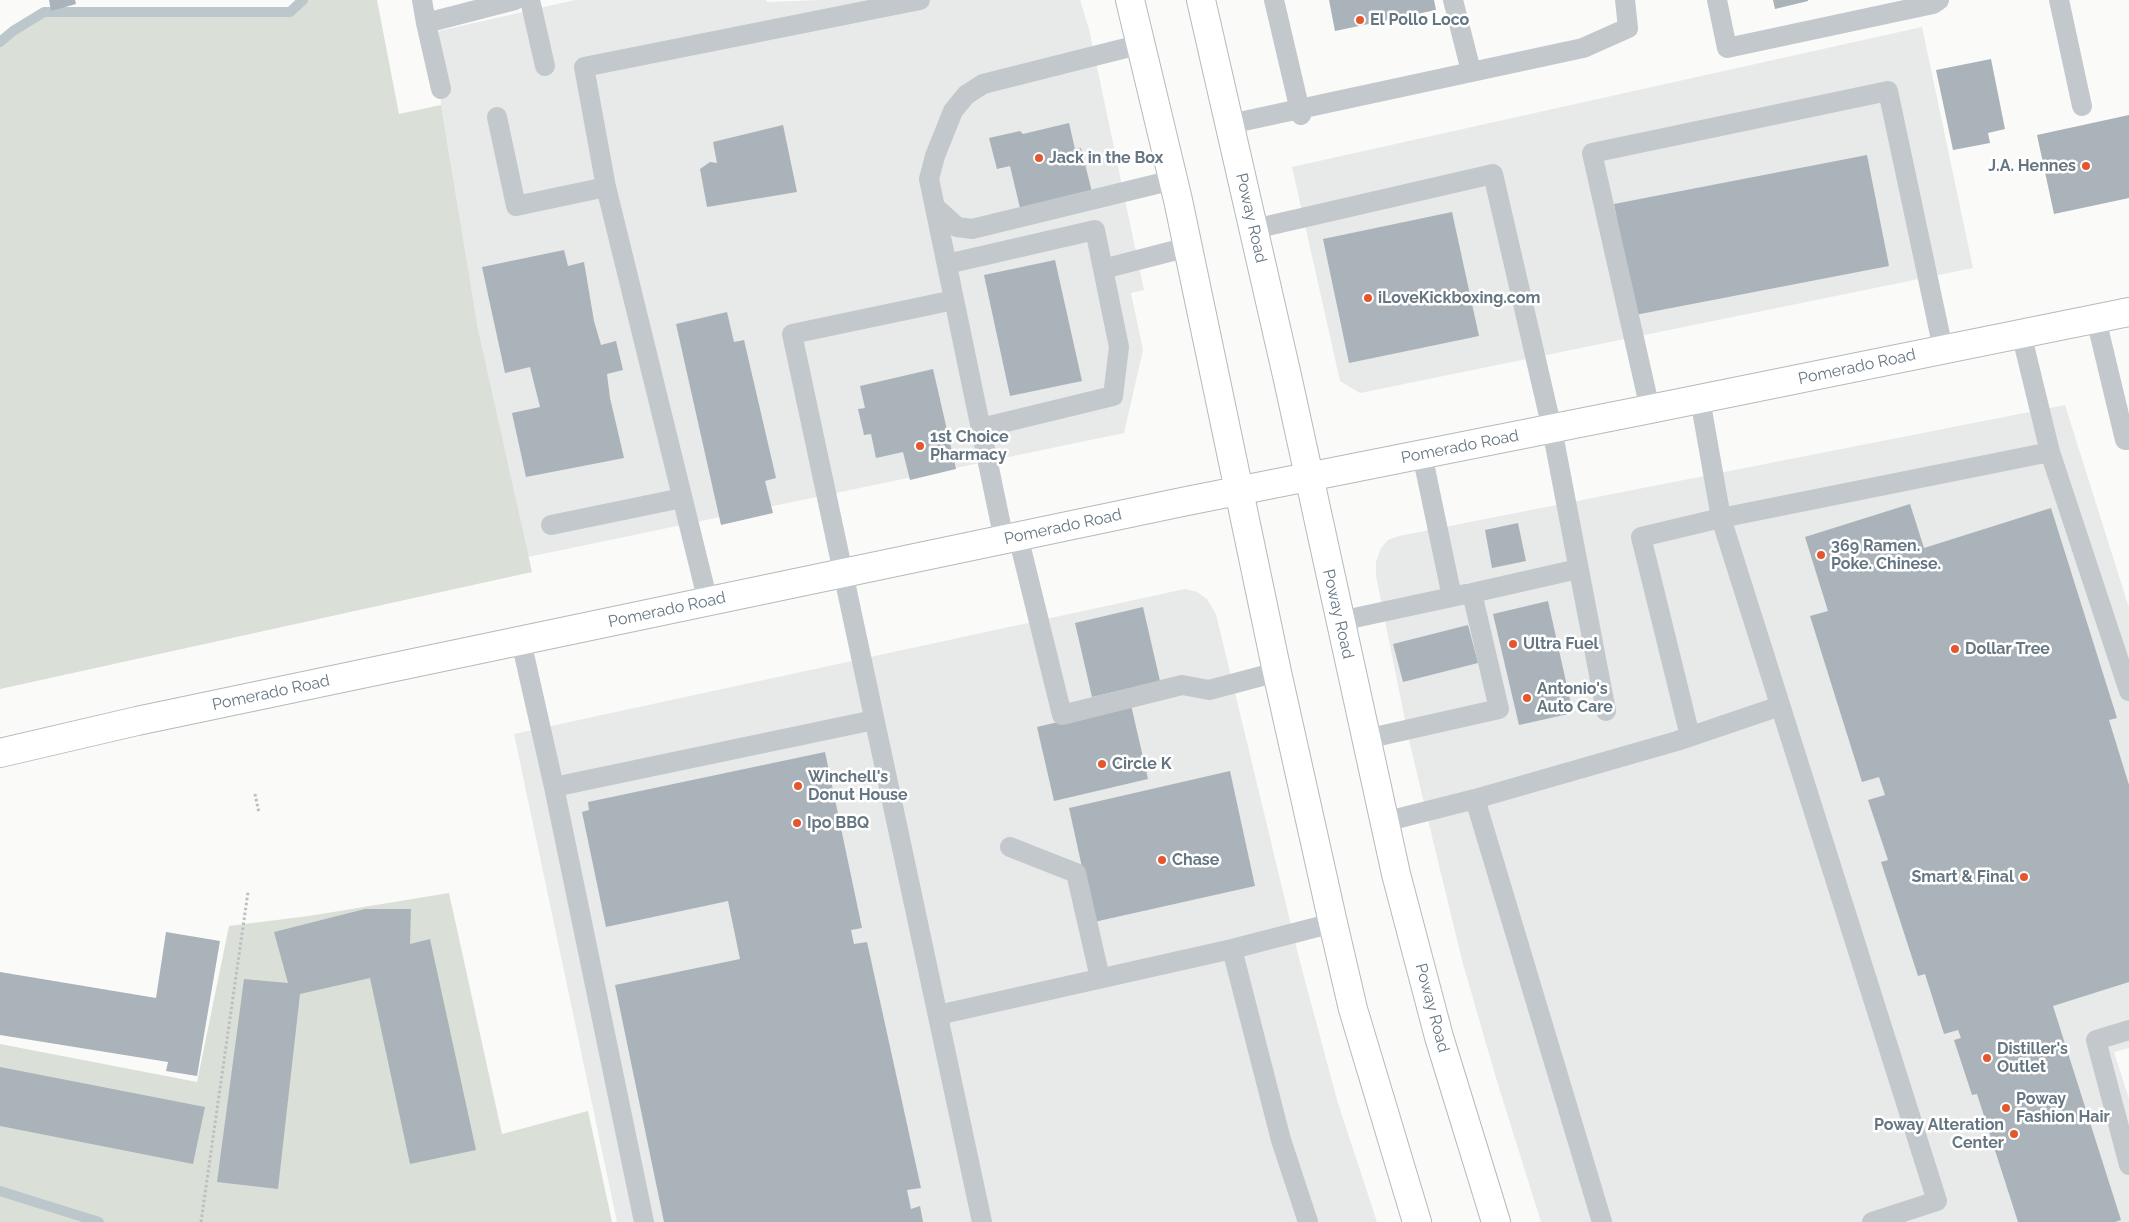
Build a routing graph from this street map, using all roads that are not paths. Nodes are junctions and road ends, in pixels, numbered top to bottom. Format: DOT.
graph roads {
  1 [pos="422,0"];
  2 [pos="515,0"];
  3 [pos="530,0"];
  4 [pos="920,0"];
  5 [pos="1130,0"];
  6 [pos="1201,0"];
  7 [pos="1274,0"];
  8 [pos="1452,0"];
  9 [pos="1625,0"];
  10 [pos="1717,0"];
  11 [pos="1939,0"];
  12 [pos="2059,0"];
  13 [pos="426,23"];
  14 [pos="1142,44"];
  15 [pos="545,66"];
  16 [pos="1472,72"];
  17 [pos="441,89"];
  18 [pos="2082,106"];
  19 [pos="1301,112"];
  20 [pos="497,117"];
  21 [pos="1230,124"];
  22 [pos="1174,180"];
  23 [pos="606,187"];
  24 [pos="935,207"];
  25 [pos="1254,229"];
  26 [pos="1188,247"];
  27 [pos="948,264"];
  28 [pos="1103,269"];
  29 [pos="954,300"];
  30 [pos="2129,312"];
  31 [pos="2096,319"];
  32 [pos="2021,333"];
  33 [pos="1943,349"];
  34 [pos="1700,399"];
  35 [pos="1650,409"];
  36 [pos="981,428"];
  37 [pos="1552,428"];
  38 [pos="2129,440"];
  39 [pos="2050,452"];
  40 [pos="1422,454"];
  41 [pos="1308,477"];
  42 [pos="1240,490"];
  43 [pos="682,498"];
  44 [pos="1721,518"];
  45 [pos="551,525"];
  46 [pos="1011,538"];
  47 [pos="1578,569"];
  48 [pos="843,573"];
  49 [pos="1472,593"];
  50 [pos="1452,597"];
  51 [pos="708,602"];
  52 [pos="1340,621"];
  53 [pos="521,641"];
  54 [pos="1277,672"];
  55 [pos="2129,691"];
  56 [pos="1780,706"];
  57 [pos="1606,711"];
  58 [pos="874,720"];
  59 [pos="1690,736"];
  60 [pos="1366,739"];
  61 [pos="0,753"];
  62 [pos="554,787"];
  63 [pos="1475,800"];
  64 [pos="1384,822"];
  65 [pos="1010,847"];
  66 [pos="1333,924"];
  67 [pos="1232,949"];
  68 [pos="1100,978"];
  69 [pos="938,1015"];
  70 [pos="2129,1030"];
  71 [pos="2129,1165"];
  72 [pos="644,1222"];
  73 [pos="982,1222"];
  74 [pos="1308,1222"];
  75 [pos="1417,1222"];
  76 [pos="1496,1222"];
  77 [pos="1602,1222"];
  78 [pos="1872,1222"];
  1 -- 13 [label="lane"];
  2 -- 13 [label="lane"];
  3 -- 15 [label="lane"];
  4 -- 23 [label="lane"];
  5 -- 14 [label="main road"];
  6 -- 21 [label="main road, Poway Road"];
  7 -- 19 [label="lane"];
  8 -- 16 [label="lane"];
  9 -- 16 [label="lane"];
  10 -- 11 [label="lane"];
  12 -- 18 [label="lane"];
  13 -- 17 [label="lane"];
  14 -- 22 [label="main road"];
  14 -- 24 [label="lane"];
  16 -- 19 [label="lane"];
  19 -- 21 [label="lane"];
  20 -- 23 [label="lane"];
  21 -- 25 [label="main road, Poway Road"];
  22 -- 24 [label="lane"];
  22 -- 26 [label="main road"];
  23 -- 43 [label="lane"];
  24 -- 27 [label="lane"];
  25 -- 37 [label="lane"];
  25 -- 41 [label="main road, Poway Road"];
  26 -- 28 [label="lane"];
  26 -- 42 [label="main road"];
  27 -- 28 [label="lane"];
  27 -- 29 [label="lane"];
  28 -- 36 [label="lane"];
  29 -- 36 [label="lane"];
  29 -- 48 [label="lane"];
  30 -- 31 [label="main road, Pomerado Road"];
  31 -- 32 [label="main road, Pomerado Road"];
  31 -- 38 [label="lane"];
  32 -- 33 [label="main road, Pomerado Road"];
  32 -- 39 [label="lane"];
  33 -- 34 [label="main road, Pomerado Road"];
  33 -- 35 [label="lane"];
  34 -- 35 [label="main road, Pomerado Road"];
  34 -- 44 [label="lane"];
  35 -- 37 [label="main road, Pomerado Road"];
  36 -- 46 [label="lane"];
  37 -- 40 [label="main road, Pomerado Road"];
  37 -- 47 [label="lane"];
  39 -- 44 [label="lane"];
  39 -- 55 [label="lane"];
  40 -- 41 [label="main road, Pomerado Road"];
  40 -- 50 [label="lane"];
  41 -- 42 [label="main road, Pomerado Road"];
  41 -- 52 [label="main road, Poway Road"];
  42 -- 46 [label="main road, Pomerado Road"];
  42 -- 54 [label="main road"];
  43 -- 45 [label="lane"];
  43 -- 51 [label="lane"];
  44 -- 56 [label="lane"];
  44 -- 59 [label="lane"];
  46 -- 48 [label="main road, Pomerado Road"];
  46 -- 54 [label="lane"];
  47 -- 49 [label="lane"];
  47 -- 57 [label="lane"];
  48 -- 51 [label="main road, Pomerado Road"];
  48 -- 58 [label="lane"];
  49 -- 50 [label="lane"];
  49 -- 60 [label="lane"];
  50 -- 52 [label="lane"];
  51 -- 53 [label="main road, Pomerado Road"];
  52 -- 60 [label="main road, Poway Road"];
  53 -- 61 [label="main road, Pomerado Road"];
  53 -- 62 [label="lane"];
  54 -- 66 [label="main road"];
  56 -- 59 [label="lane"];
  56 -- 78 [label="lane"];
  58 -- 62 [label="lane"];
  58 -- 69 [label="lane"];
  59 -- 63 [label="lane"];
  60 -- 64 [label="main road, Poway Road"];
  62 -- 72 [label="lane"];
  63 -- 64 [label="lane"];
  63 -- 77 [label="lane"];
  64 -- 76 [label="main road, Poway Road"];
  65 -- 68 [label="lane"];
  66 -- 67 [label="lane"];
  66 -- 75 [label="main road"];
  67 -- 68 [label="lane"];
  67 -- 74 [label="lane"];
  68 -- 69 [label="lane"];
  69 -- 73 [label="lane"];
  70 -- 71 [label="lane"];
}
